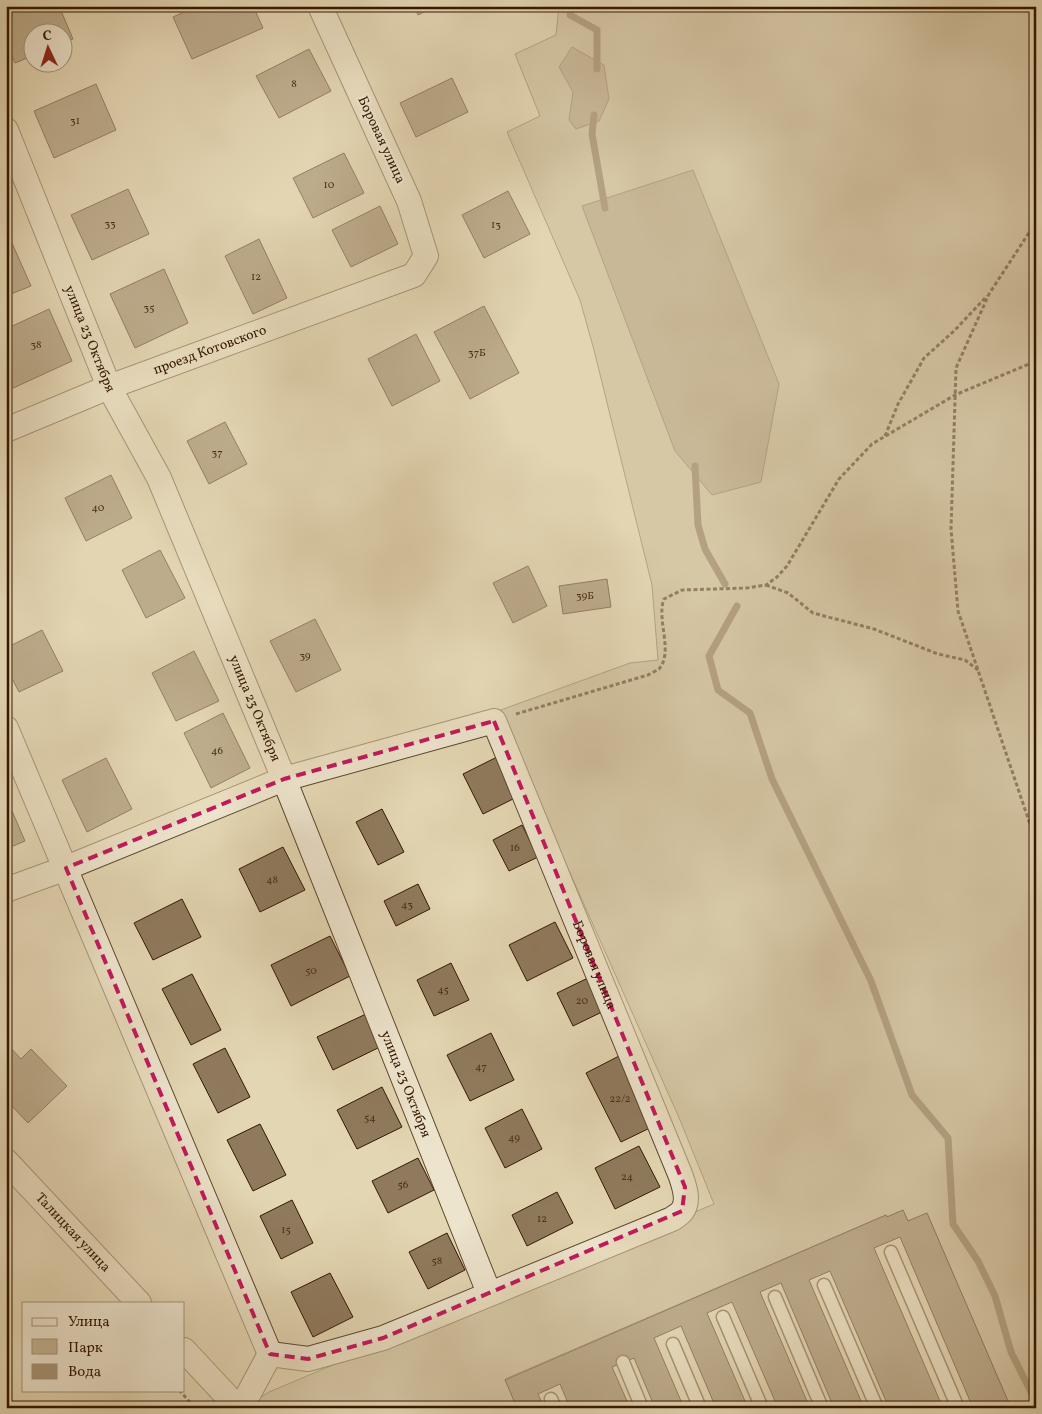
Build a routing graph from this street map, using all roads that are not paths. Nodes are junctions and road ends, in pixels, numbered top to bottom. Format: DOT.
graph roads {
  1 [pos="320,6"];
  2 [pos="6,130"];
  3 [pos="414,275"];
  4 [pos="109,387"];
  5 [pos="6,430"];
  6 [pos="6,728"];
  7 [pos="284,779"];
  8 [pos="66,868"];
  9 [pos="6,890"];
  10 [pos="6,1160"];
  11 [pos="891,1252"];
  12 [pos="824,1285"];
  13 [pos="489,1293"];
  14 [pos="775,1297"];
  15 [pos="138,1302"];
  16 [pos="723,1317"];
  17 [pos="672,1344"];
  18 [pos="185,1351"];
  19 [pos="270,1354"];
  20 [pos="623,1362"];
  21 [pos="239,1408"];
  22 [pos="642,1408"];
  23 [pos="700,1408"];
  24 [pos="762,1408"];
  25 [pos="822,1408"];
  26 [pos="877,1408"];
  27 [pos="958,1408"];
  1 -- 3 [label="street, Боровая улица"];
  2 -- 4 [label="street, улица 23 Октября"];
  3 -- 4 [label="street, проезд Котовского"];
  4 -- 5 [label="street, проезд Котовского"];
  4 -- 7 [label="street, улица 23 Октября"];
  6 -- 8 [label="street"];
  7 -- 8 [label="street"];
  7 -- 13 [label="street, улица 23 Октября"];
  7 -- 13 [label="street, Боровая улица"];
  8 -- 9 [label="street"];
  8 -- 19 [label="street"];
  10 -- 15 [label="street, Талицкая улица"];
  11 -- 27 [label="lane"];
  12 -- 26 [label="lane"];
  13 -- 19 [label="street"];
  14 -- 25 [label="lane"];
  16 -- 24 [label="lane"];
  17 -- 23 [label="lane"];
  18 -- 21 [label="street"];
  19 -- 21 [label="street"];
  20 -- 22 [label="lane"];
}
